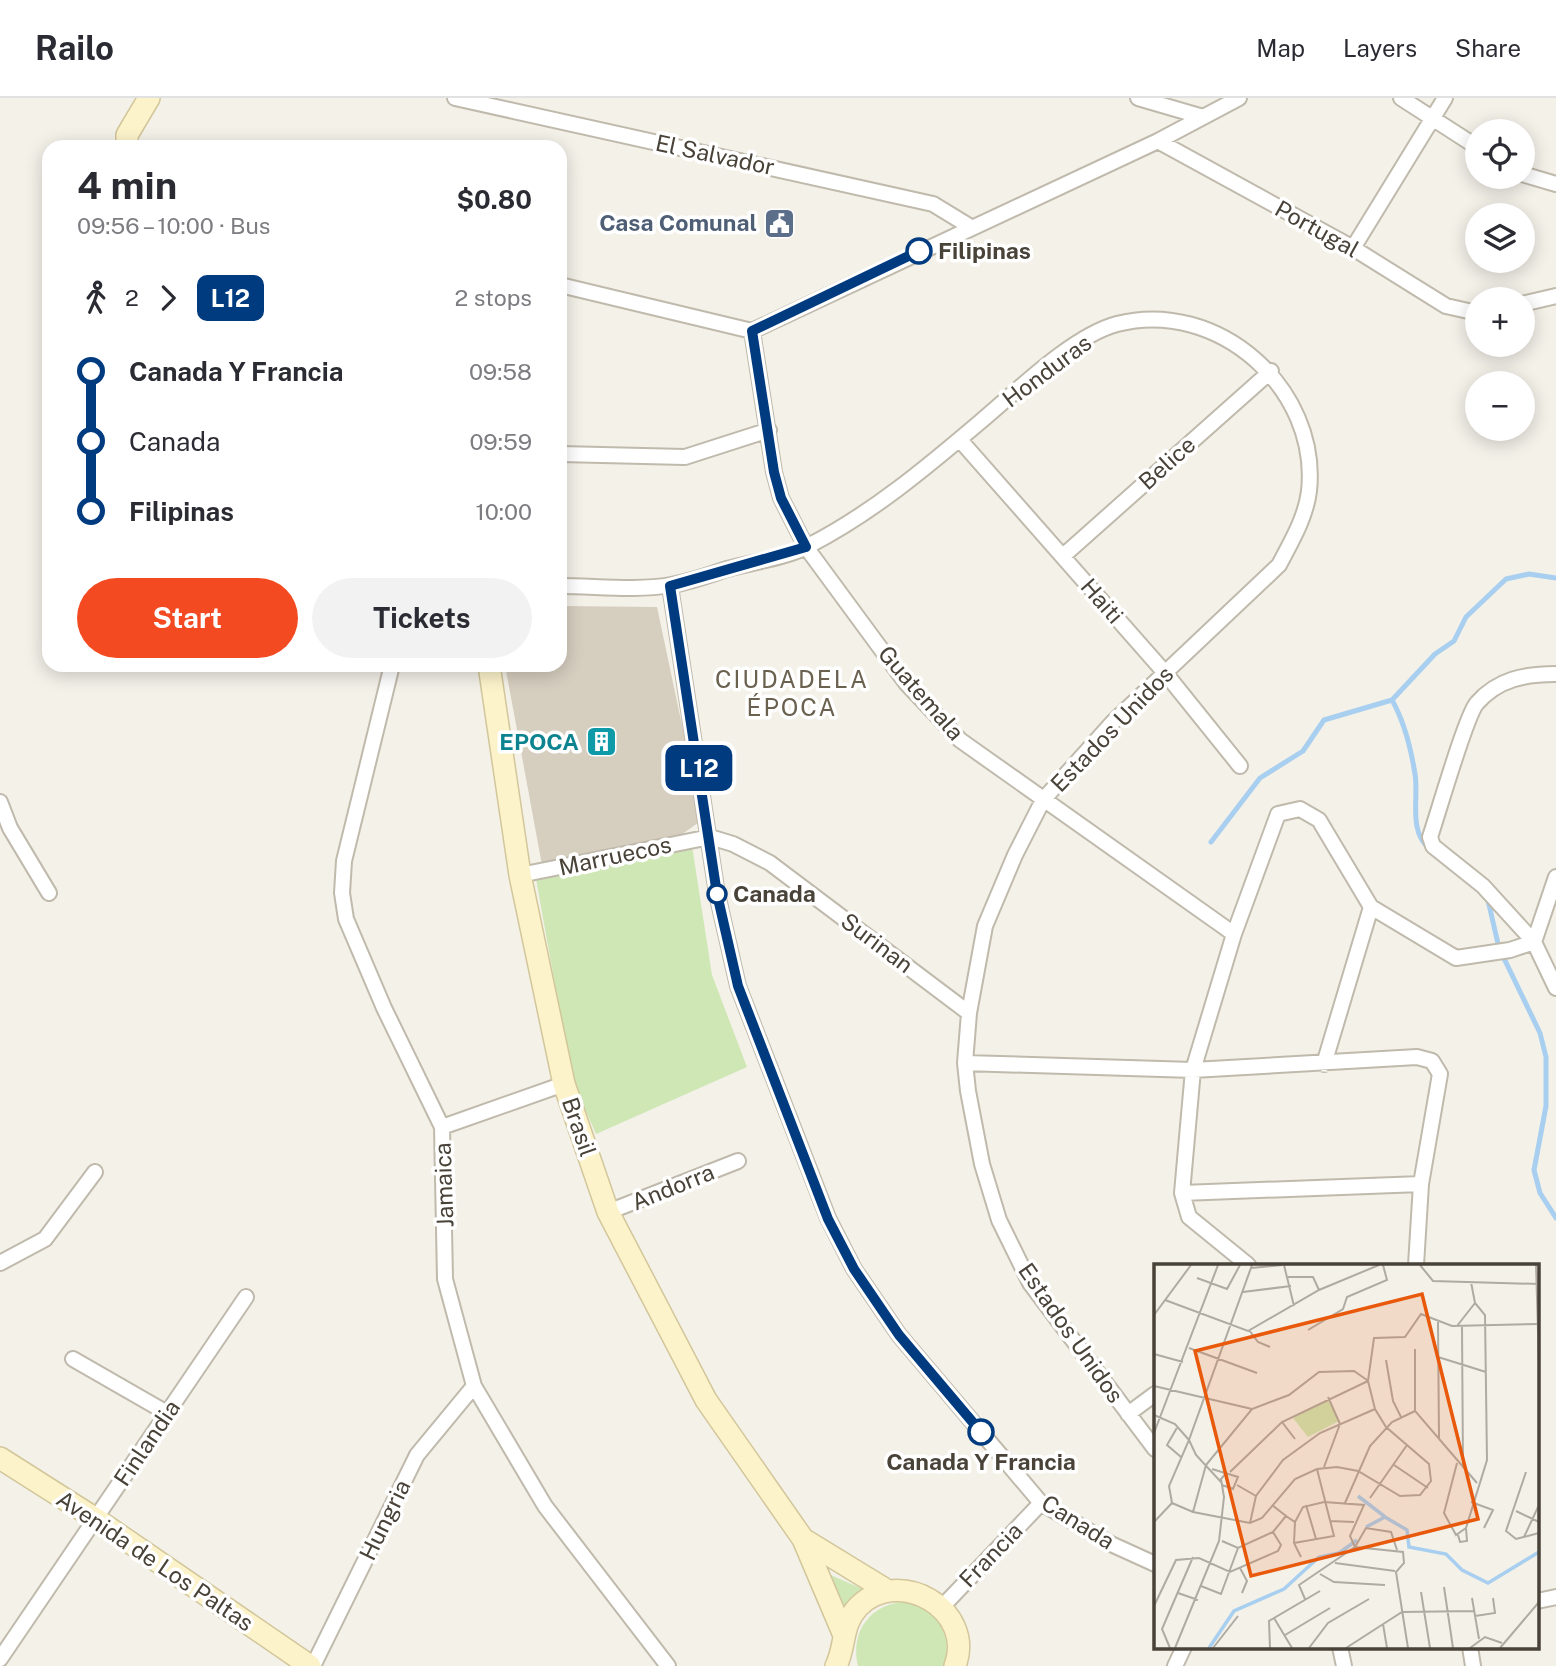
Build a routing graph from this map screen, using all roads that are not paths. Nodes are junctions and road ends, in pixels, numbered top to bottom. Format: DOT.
graph roads {
  1 [pos="149,98"];
  2 [pos="455,98"];
  3 [pos="1138,98"];
  4 [pos="1239,98"];
  5 [pos="1401,98"];
  6 [pos="1445,98"];
  7 [pos="1203,117"];
  8 [pos="1432,117"];
  9 [pos="1465,139"];
  10 [pos="127,140"];
  11 [pos="1158,141"];
  12 [pos="1535,178"];
  13 [pos="1556,184"];
  14 [pos="969,226"];
  15 [pos="1353,248"];
  16 [pos="567,287"];
  17 [pos="1556,296"];
  18 [pos="1535,301"];
  19 [pos="1465,310"];
  20 [pos="752,331"];
  21 [pos="1271,371"];
  22 [pos="769,430"];
  23 [pos="960,440"];
  24 [pos="567,454"];
  25 [pos="1309,493"];
  26 [pos="806,547"];
  27 [pos="1063,556"];
  28 [pos="567,586"];
  29 [pos="670,586"];
  30 [pos="389,672"];
  31 [pos="490,672"];
  32 [pos="1166,674"];
  33 [pos="1556,674"];
  34 [pos="1240,765"];
  35 [pos="1043,800"];
  36 [pos="0,802"];
  37 [pos="710,837"];
  38 [pos="520,875"];
  39 [pos="1556,877"];
  40 [pos="49,893"];
  41 [pos="1371,908"];
  42 [pos="1234,934"];
  43 [pos="1534,942"];
  44 [pos="1556,988"];
  45 [pos="969,1013"];
  46 [pos="965,1063"];
  47 [pos="1324,1064"];
  48 [pos="1194,1070"];
  49 [pos="564,1084"];
  50 [pos="442,1127"];
  51 [pos="738,1161"];
  52 [pos="95,1172"];
  53 [pos="1421,1184"];
  54 [pos="1182,1193"];
  55 [pos="608,1212"];
  56 [pos="0,1263"];
  57 [pos="1247,1264"];
  58 [pos="1416,1264"];
  59 [pos="246,1297"];
  60 [pos="73,1359"];
  61 [pos="474,1386"];
  62 [pos="1154,1395"];
  63 [pos="167,1413"];
  64 [pos="1128,1414"];
  65 [pos="1154,1449"];
  66 [pos="0,1458"];
  67 [pos="1041,1503"];
  68 [pos="96,1519"];
  69 [pos="803,1539"];
  70 [pos="1154,1564"];
  71 [pos="888,1591"];
  72 [pos="1556,1597"];
  73 [pos="1538,1601"];
  74 [pos="942,1607"];
  75 [pos="843,1633"];
  76 [pos="1184,1648"];
  77 [pos="1340,1648"];
  78 [pos="1469,1648"];
  79 [pos="0,1659"];
  80 [pos="841,1662"];
  81 [pos="958,1664"];
  82 [pos="311,1666"];
  83 [pos="668,1666"];
  84 [pos="1175,1666"];
  85 [pos="1344,1666"];
  86 [pos="1473,1666"];
  1 -- 10 [label="street"];
  2 -- 14 [label="street, El Salvador"];
  3 -- 7 [label="street"];
  4 -- 7 [label="street"];
  5 -- 8 [label="street"];
  6 -- 8 [label="street"];
  7 -- 11 [label="street"];
  8 -- 9 [label="street"];
  8 -- 15 [label="street"];
  11 -- 14 [label="street"];
  11 -- 15 [label="street, Portugal"];
  12 -- 13 [label="street"];
  14 -- 20 [label="street"];
  15 -- 19 [label="street, Portugal"];
  16 -- 20 [label="street"];
  17 -- 18 [label="street"];
  20 -- 22 [label="street, Guatemala"];
  21 -- 23 [label="street, Honduras"];
  21 -- 25 [label="street, Honduras"];
  21 -- 27 [label="street, Belice"];
  22 -- 24 [label="street"];
  22 -- 26 [label="street, Guatemala"];
  23 -- 26 [label="street, Honduras"];
  23 -- 27 [label="street, Haiti"];
  25 -- 32 [label="street, Estados Unidos"];
  26 -- 29 [label="street, Honduras"];
  26 -- 35 [label="street, Guatemala"];
  27 -- 32 [label="street, Haiti"];
  28 -- 29 [label="street, Honduras"];
  29 -- 37 [label="street, Canada"];
  30 -- 50 [label="street, Jamaica"];
  31 -- 38 [label="street, Brasil"];
  32 -- 34 [label="street, Haiti"];
  32 -- 35 [label="street, Estados Unidos"];
  33 -- 43 [label="street"];
  35 -- 42 [label="street, Guatemala"];
  35 -- 45 [label="street, Estados Unidos"];
  36 -- 40 [label="street"];
  37 -- 38 [label="street, Marruecos"];
  37 -- 45 [label="street, Surinan"];
  37 -- 67 [label="street, Canada"];
  38 -- 49 [label="street, Brasil"];
  39 -- 43 [label="street"];
  41 -- 42 [label="street"];
  41 -- 43 [label="street"];
  41 -- 47 [label="street"];
  42 -- 48 [label="street"];
  43 -- 44 [label="street"];
  45 -- 46 [label="street, Estados Unidos"];
  46 -- 48 [label="street"];
  46 -- 64 [label="street, Estados Unidos"];
  47 -- 48 [label="street"];
  47 -- 53 [label="street"];
  48 -- 54 [label="street"];
  49 -- 50 [label="street"];
  49 -- 55 [label="street, Brasil"];
  50 -- 61 [label="street, Jamaica"];
  51 -- 55 [label="street, Andorra"];
  52 -- 56 [label="street"];
  53 -- 54 [label="street"];
  53 -- 58 [label="street"];
  54 -- 57 [label="street"];
  55 -- 69 [label="street, Brasil"];
  59 -- 63 [label="street, Finlandia"];
  60 -- 63 [label="street"];
  61 -- 82 [label="street, Hungria"];
  61 -- 83 [label="street, Jamaica"];
  62 -- 64 [label="street"];
  63 -- 68 [label="street, Finlandia"];
  64 -- 65 [label="street, Estados Unidos"];
  66 -- 68 [label="street, Avenida de Los Paltas"];
  67 -- 70 [label="street, Canada"];
  67 -- 74 [label="street, Francia"];
  68 -- 79 [label="street, Finlandia"];
  68 -- 82 [label="street, Avenida de Los Paltas"];
  69 -- 71 [label="street, Brasil"];
  69 -- 75 [label="street, Brasil"];
  71 -- 74 [label="street"];
  71 -- 75 [label="street"];
  72 -- 73 [label="street"];
  74 -- 81 [label="street"];
  75 -- 80 [label="street"];
  76 -- 84 [label="street"];
  77 -- 85 [label="street"];
  78 -- 86 [label="street"];
}
